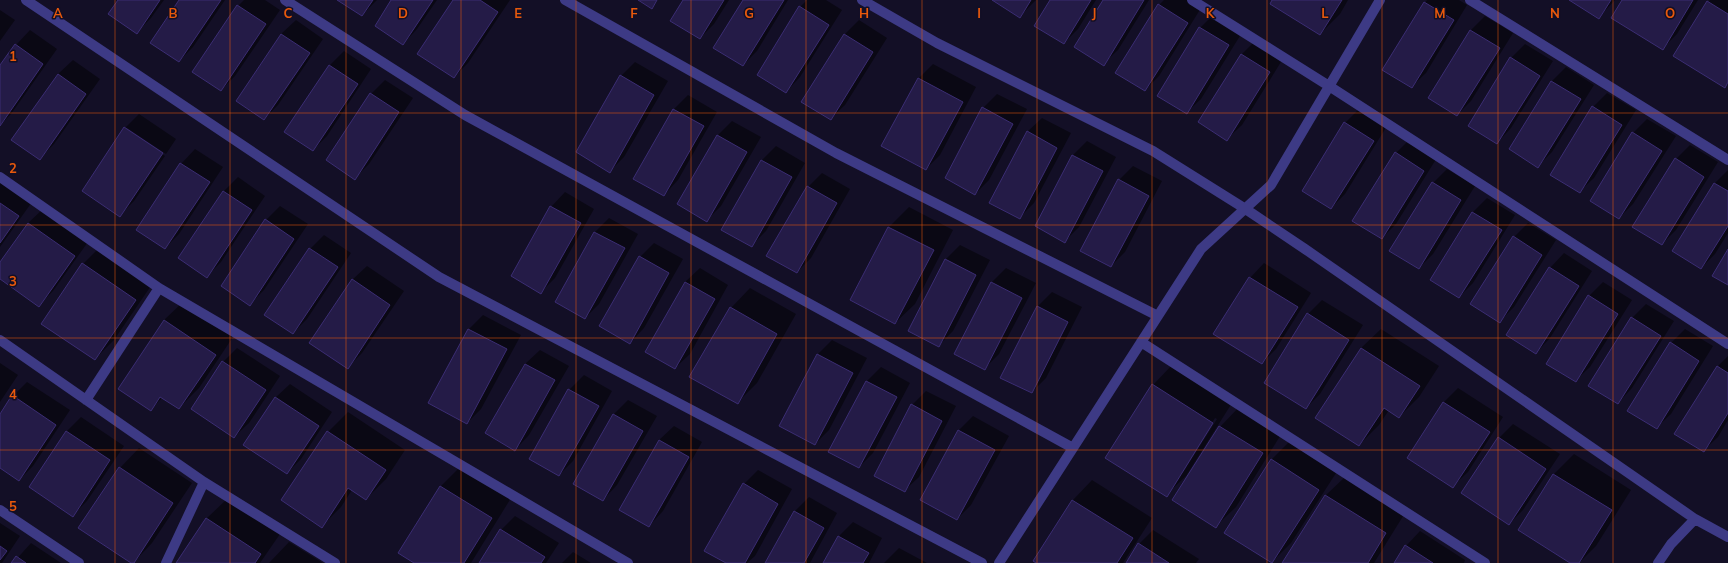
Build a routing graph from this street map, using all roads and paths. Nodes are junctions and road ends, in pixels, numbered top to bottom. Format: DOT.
graph roads {
  1 [pos="26,0"];
  2 [pos="285,0"];
  3 [pos="565,0"];
  4 [pos="862,0"];
  5 [pos="1192,0"];
  6 [pos="1380,0"];
  7 [pos="1470,0"];
  8 [pos="1329,86"];
  9 [pos="1728,160"];
  10 [pos="0,177"];
  11 [pos="1244,208"];
  12 [pos="159,288"];
  13 [pos="1158,316"];
  14 [pos="0,340"];
  15 [pos="1141,342"];
  16 [pos="1728,344"];
  17 [pos="86,400"];
  18 [pos="1073,448"];
  19 [pos="204,482"];
  20 [pos="0,510"];
  21 [pos="1695,519"];
  22 [pos="1728,537"];
  23 [pos="79,563"];
  24 [pos="166,563"];
  25 [pos="335,563"];
  26 [pos="628,563"];
  27 [pos="982,563"];
  28 [pos="999,563"];
  29 [pos="1485,563"];
  30 [pos="1658,563"];
  1 -- 27 [label="lane"];
  2 -- 18 [label="lane"];
  3 -- 13 [label="lane"];
  4 -- 11 [label="lane"];
  5 -- 8 [label="lane"];
  6 -- 8 [label="lane"];
  7 -- 9 [label="lane"];
  8 -- 11 [label="lane"];
  8 -- 16 [label="lane"];
  10 -- 12 [label="lane"];
  11 -- 13 [label="lane"];
  11 -- 21 [label="lane"];
  12 -- 17 [label="lane"];
  12 -- 26 [label="lane"];
  13 -- 15 [label="lane"];
  14 -- 17 [label="lane"];
  15 -- 18 [label="lane"];
  15 -- 29 [label="lane"];
  17 -- 19 [label="lane"];
  18 -- 28 [label="lane"];
  19 -- 24 [label="lane"];
  19 -- 25 [label="lane"];
  20 -- 23 [label="lane"];
  21 -- 22 [label="lane"];
  21 -- 30 [label="lane"];
}
